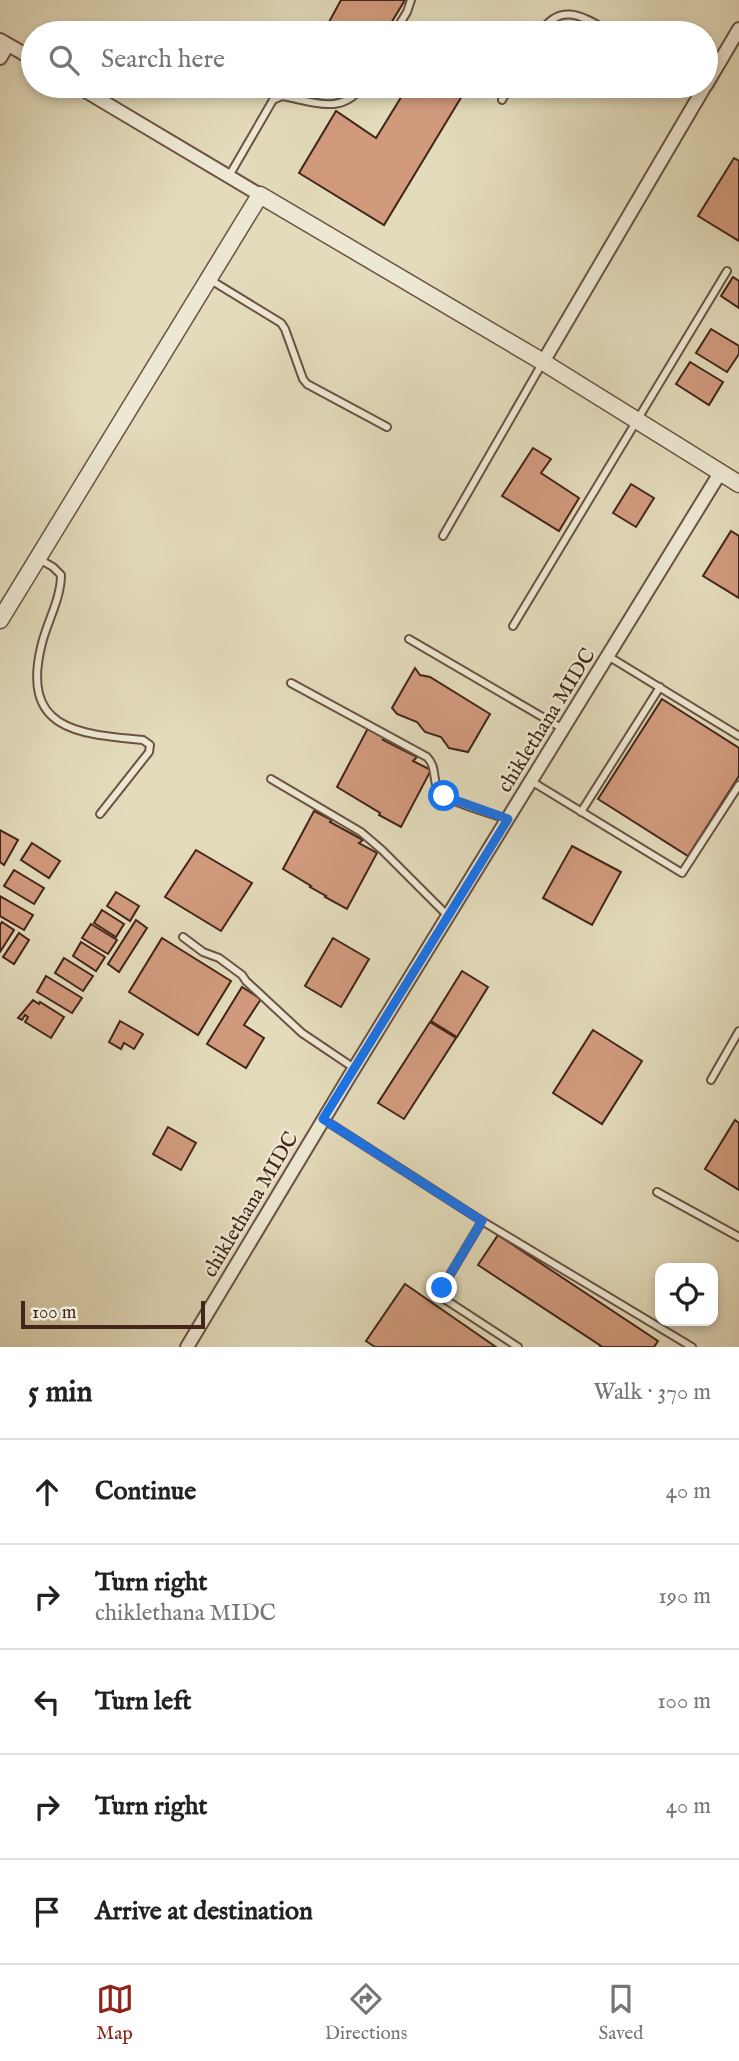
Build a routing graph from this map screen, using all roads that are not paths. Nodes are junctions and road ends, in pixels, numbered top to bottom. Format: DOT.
graph roads {
  1 [pos="411,0"];
  2 [pos="401,21"];
  3 [pos="549,21"];
  4 [pos="591,21"];
  5 [pos="739,29"];
  6 [pos="4,42"];
  7 [pos="21,52"];
  8 [pos="0,58"];
  9 [pos="718,65"];
  10 [pos="98,98"];
  11 [pos="276,98"];
  12 [pos="293,98"];
  13 [pos="352,98"];
  14 [pos="698,98"];
  15 [pos="229,176"];
  16 [pos="260,195"];
  17 [pos="727,271"];
  18 [pos="209,279"];
  19 [pos="543,362"];
  20 [pos="638,421"];
  21 [pos="387,427"];
  22 [pos="720,473"];
  23 [pos="739,484"];
  24 [pos="443,536"];
  25 [pos="38,558"];
  26 [pos="0,620"];
  27 [pos="513,626"];
  28 [pos="409,639"];
  29 [pos="608,656"];
  30 [pos="291,683"];
  31 [pos="660,687"];
  32 [pos="563,729"];
  33 [pos="739,736"];
  34 [pos="271,779"];
  35 [pos="531,781"];
  36 [pos="739,785"];
  37 [pos="580,812"];
  38 [pos="100,814"];
  39 [pos="508,819"];
  40 [pos="448,916"];
  41 [pos="183,937"];
  42 [pos="739,1031"];
  43 [pos="354,1068"];
  44 [pos="711,1080"];
  45 [pos="323,1119"];
  46 [pos="657,1192"];
  47 [pos="482,1221"];
  48 [pos="739,1237"];
  49 [pos="187,1347"];
  50 [pos="518,1347"];
  51 [pos="692,1347"];
  1 -- 2 [label="lane"];
  3 -- 4 [label="lane"];
  5 -- 9 [label="street"];
  6 -- 7 [label="street"];
  6 -- 8 [label="street"];
  10 -- 15 [label="street"];
  11 -- 15 [label="lane"];
  12 -- 13 [label="lane"];
  14 -- 19 [label="street"];
  15 -- 16 [label="street"];
  16 -- 18 [label="street"];
  16 -- 19 [label="street"];
  17 -- 20 [label="lane"];
  18 -- 21 [label="lane"];
  18 -- 25 [label="street"];
  19 -- 20 [label="street"];
  19 -- 24 [label="lane"];
  20 -- 22 [label="street"];
  20 -- 27 [label="lane"];
  22 -- 23 [label="street"];
  22 -- 29 [label="street, chiklethana MIDC"];
  25 -- 26 [label="street"];
  25 -- 38 [label="lane"];
  28 -- 32 [label="lane"];
  29 -- 31 [label="lane"];
  29 -- 32 [label="street, chiklethana MIDC"];
  30 -- 39 [label="lane"];
  31 -- 33 [label="lane"];
  31 -- 37 [label="lane"];
  32 -- 35 [label="street, chiklethana MIDC"];
  34 -- 40 [label="lane"];
  35 -- 37 [label="lane"];
  35 -- 39 [label="street, chiklethana MIDC"];
  36 -- 37 [label="lane"];
  39 -- 40 [label="street, chiklethana MIDC"];
  40 -- 43 [label="street, chiklethana MIDC"];
  41 -- 43 [label="lane"];
  42 -- 44 [label="lane"];
  43 -- 45 [label="street, chiklethana MIDC"];
  45 -- 47 [label="lane"];
  45 -- 49 [label="street, chiklethana MIDC"];
  46 -- 48 [label="lane"];
  47 -- 50 [label="lane"];
  47 -- 51 [label="lane"];
}
